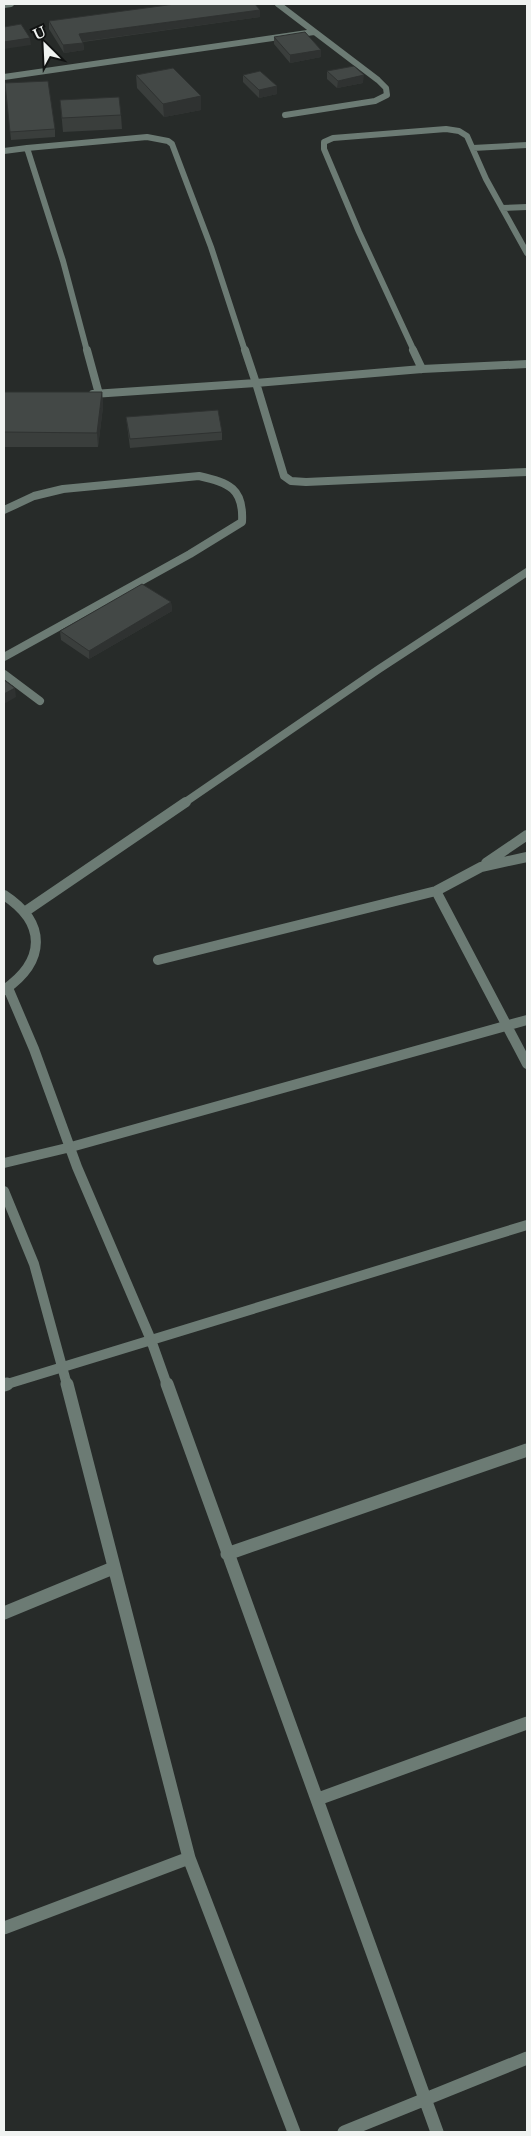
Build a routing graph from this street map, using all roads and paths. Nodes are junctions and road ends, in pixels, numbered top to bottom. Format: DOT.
graph roads {
  1 [pos="11,4"];
  2 [pos="278,4"];
  3 [pos="4,5"];
  4 [pos="314,32"];
  5 [pos="4,77"];
  6 [pos="285,115"];
  7 [pos="527,145"];
  8 [pos="27,148"];
  9 [pos="473,148"];
  10 [pos="4,151"];
  11 [pos="527,207"];
  12 [pos="502,208"];
  13 [pos="527,253"];
  14 [pos="527,364"];
  15 [pos="422,369"];
  16 [pos="256,383"];
  17 [pos="99,394"];
  18 [pos="80,395"];
  19 [pos="527,472"];
  20 [pos="4,510"];
  21 [pos="527,572"];
  22 [pos="4,657"];
  23 [pos="4,674"];
  24 [pos="40,701"];
  25 [pos="527,835"];
  26 [pos="527,857"];
  27 [pos="481,867"];
  28 [pos="436,891"];
  29 [pos="4,895"];
  30 [pos="26,911"];
  31 [pos="158,960"];
  32 [pos="6,989"];
  33 [pos="527,1020"];
  34 [pos="507,1026"];
  35 [pos="527,1064"];
  36 [pos="71,1147"];
  37 [pos="4,1163"];
  38 [pos="4,1191"];
  39 [pos="527,1225"];
  40 [pos="151,1340"];
  41 [pos="63,1366"];
  42 [pos="4,1385"];
  43 [pos="527,1450"];
  44 [pos="227,1554"];
  45 [pos="113,1568"];
  46 [pos="4,1613"];
  47 [pos="527,1723"];
  48 [pos="318,1799"];
  49 [pos="189,1858"];
  50 [pos="4,1928"];
  51 [pos="527,2058"];
  52 [pos="425,2099"];
  53 [pos="294,2132"];
  54 [pos="344,2132"];
  55 [pos="437,2132"];
  1 -- 3 [label="street"];
  2 -- 4 [label="street"];
  4 -- 5 [label="street"];
  4 -- 6 [label="street"];
  7 -- 9 [label="street"];
  8 -- 10 [label="street"];
  8 -- 16 [label="street"];
  8 -- 17 [label="street"];
  9 -- 12 [label="street"];
  9 -- 15 [label="street"];
  11 -- 12 [label="street"];
  12 -- 13 [label="street"];
  14 -- 15 [label="street"];
  15 -- 16 [label="street"];
  16 -- 17 [label="street"];
  16 -- 19 [label="street"];
  17 -- 18 [label="street"];
  20 -- 22 [label="street"];
  21 -- 30 [label="street"];
  23 -- 24 [label="street"];
  25 -- 27 [label="street"];
  26 -- 27 [label="street"];
  27 -- 28 [label="street"];
  28 -- 31 [label="street"];
  28 -- 34 [label="street"];
  29 -- 30 [label="street"];
  30 -- 32 [label="street"];
  32 -- 36 [label="street"];
  33 -- 34 [label="street"];
  34 -- 35 [label="street"];
  34 -- 36 [label="street"];
  36 -- 37 [label="street"];
  36 -- 40 [label="street"];
  38 -- 41 [label="street"];
  39 -- 40 [label="street"];
  40 -- 41 [label="street"];
  40 -- 44 [label="street"];
  41 -- 42 [label="street"];
  41 -- 45 [label="street"];
  43 -- 44 [label="street"];
  44 -- 48 [label="street"];
  45 -- 46 [label="street"];
  45 -- 49 [label="street"];
  47 -- 48 [label="street"];
  48 -- 52 [label="street"];
  49 -- 50 [label="street"];
  49 -- 53 [label="street"];
  51 -- 52 [label="street"];
  52 -- 54 [label="street"];
  52 -- 55 [label="street"];
}
